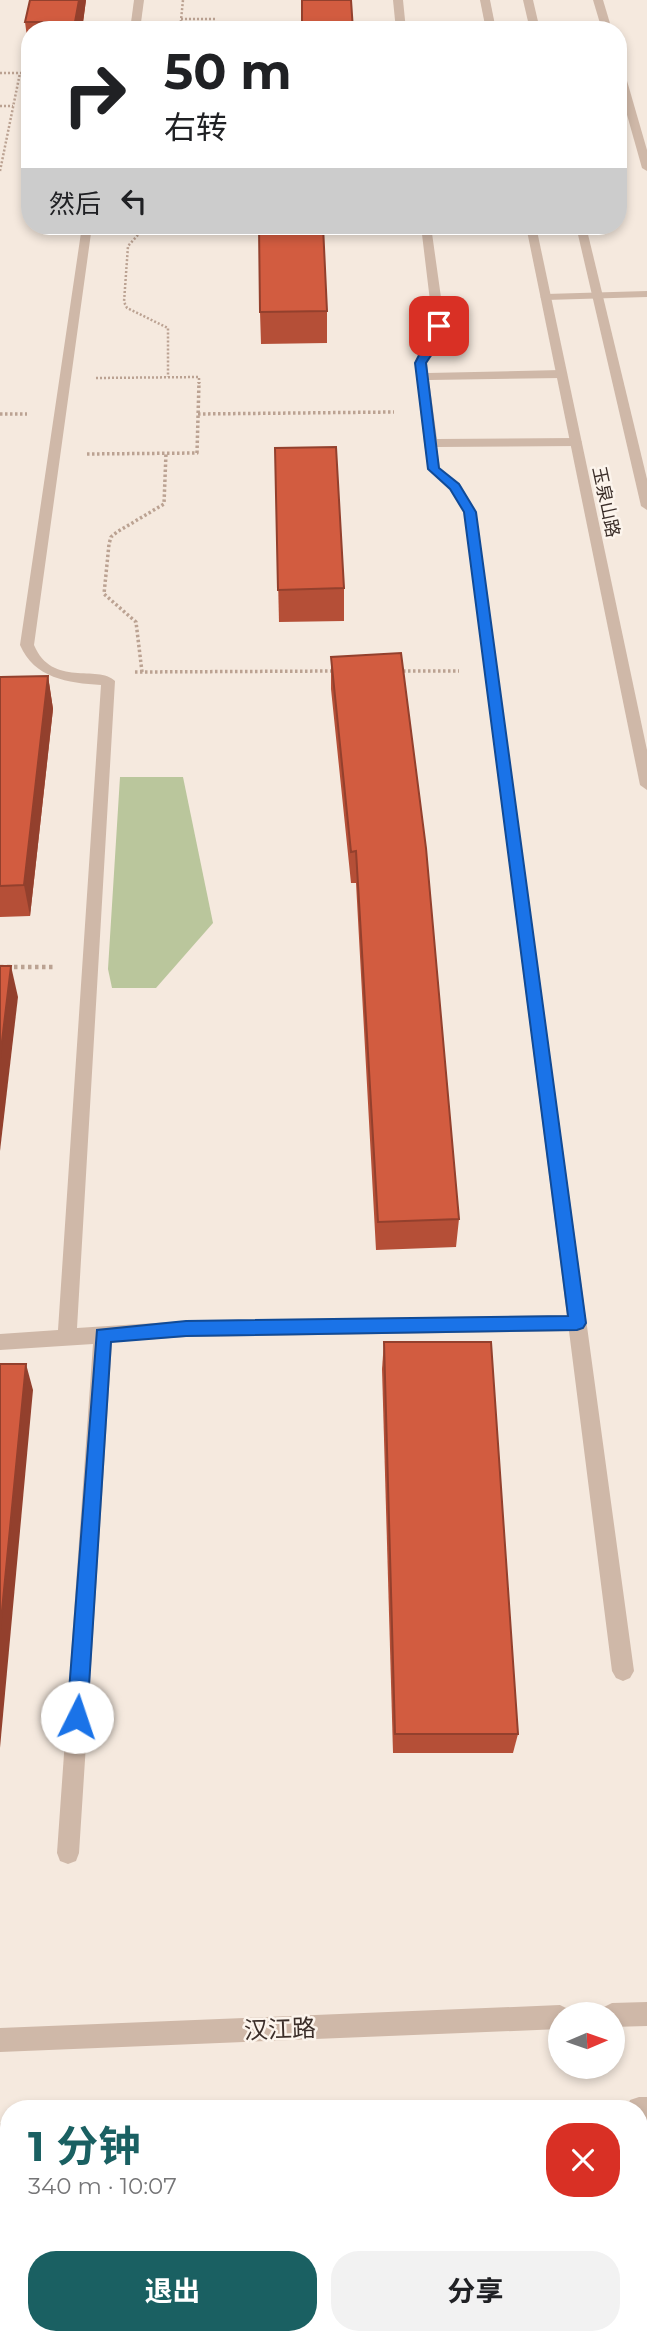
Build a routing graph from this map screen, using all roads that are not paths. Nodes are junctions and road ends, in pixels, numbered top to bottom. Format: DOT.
graph roads {
  1 [pos="139,0"];
  2 [pos="398,0"];
  3 [pos="485,0"];
  4 [pos="528,0"];
  5 [pos="598,0"];
  6 [pos="136,21"];
  7 [pos="400,21"];
  8 [pos="489,21"];
  9 [pos="533,21"];
  10 [pos="604,21"];
  11 [pos="627,98"];
  12 [pos="647,168"];
  13 [pos="86,235"];
  14 [pos="427,235"];
  15 [pos="533,235"];
  16 [pos="583,235"];
  17 [pos="647,294"];
  18 [pos="598,296"];
  19 [pos="546,297"];
  20 [pos="561,374"];
  21 [pos="422,377"];
  22 [pos="576,442"];
  23 [pos="430,443"];
  24 [pos="647,506"];
  25 [pos="647,785"];
  26 [pos="577,1323"];
  27 [pos="103,1335"];
  28 [pos="67,1338"];
  29 [pos="0,1342"];
  30 [pos="623,1671"];
  31 [pos="68,1853"];
  32 [pos="647,2014"];
  33 [pos="625,2015"];
  34 [pos="548,2017"];
  35 [pos="0,2040"];
  1 -- 6 [label="street"];
  2 -- 7 [label="street"];
  3 -- 8 [label="street"];
  4 -- 9 [label="street"];
  5 -- 10 [label="street"];
  11 -- 12 [label="street"];
  13 -- 28 [label="street"];
  14 -- 21 [label="street"];
  15 -- 19 [label="street, 玉泉山路"];
  16 -- 18 [label="street, 玉泉山路"];
  17 -- 18 [label="street"];
  18 -- 19 [label="street"];
  18 -- 24 [label="street, 玉泉山路"];
  19 -- 20 [label="street, 玉泉山路"];
  20 -- 21 [label="street"];
  20 -- 22 [label="street, 玉泉山路"];
  21 -- 23 [label="street"];
  22 -- 23 [label="street"];
  22 -- 25 [label="street, 玉泉山路"];
  23 -- 26 [label="street"];
  26 -- 27 [label="street"];
  26 -- 30 [label="street"];
  27 -- 28 [label="street"];
  27 -- 31 [label="street"];
  28 -- 29 [label="street"];
  32 -- 33 [label="street"];
  34 -- 35 [label="street, 汉江路"];
}
